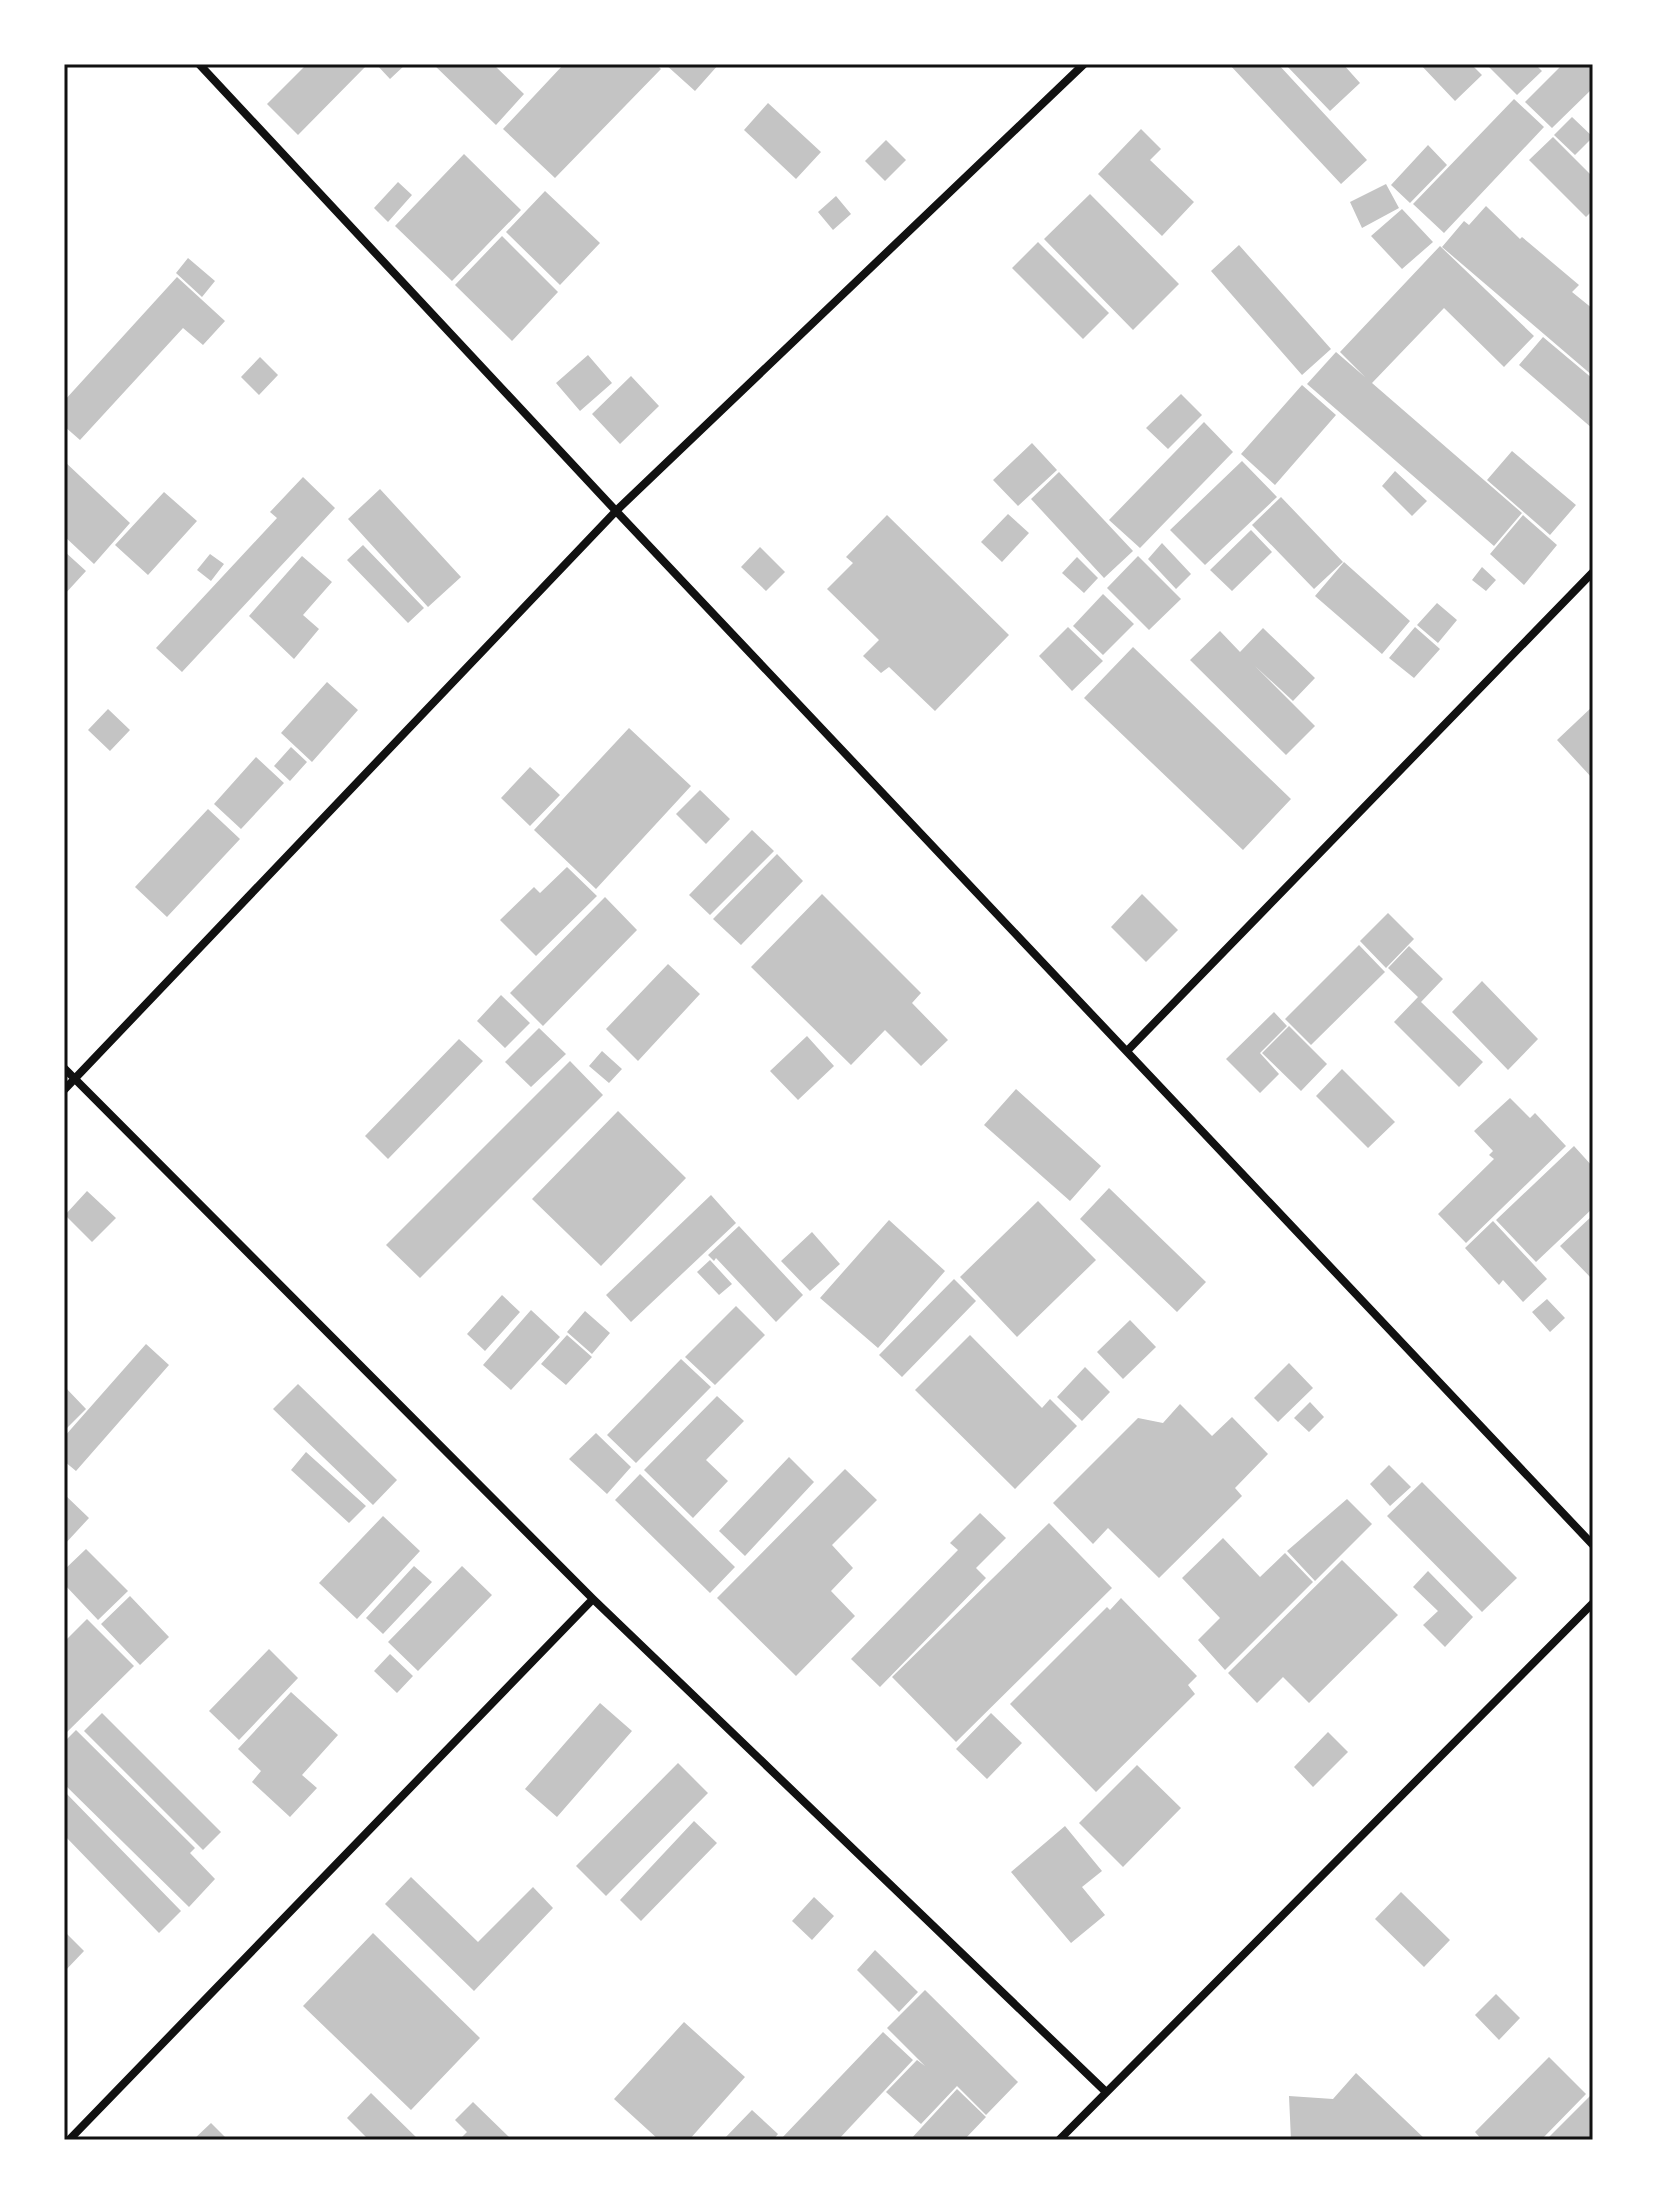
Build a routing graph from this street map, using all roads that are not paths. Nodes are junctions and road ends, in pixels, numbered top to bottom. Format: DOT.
graph roads {
  1 [pos="199,64"];
  2 [pos="1084,64"];
  3 [pos="616,511"];
  4 [pos="1593,572"];
  5 [pos="1128,1050"];
  6 [pos="64,1068"];
  7 [pos="75,1078"];
  8 [pos="64,1090"];
  9 [pos="1593,1545"];
  10 [pos="593,1599"];
  11 [pos="1593,1603"];
  12 [pos="1105,2091"];
  13 [pos="69,2140"];
  14 [pos="1059,2140"];
  1 -- 3 [label="street"];
  2 -- 3 [label="street"];
  3 -- 5 [label="street"];
  3 -- 7 [label="street"];
  4 -- 5 [label="street"];
  5 -- 9 [label="street"];
  6 -- 7 [label="street"];
  7 -- 8 [label="street"];
  7 -- 10 [label="street"];
  10 -- 12 [label="street"];
  10 -- 13 [label="street"];
  11 -- 12 [label="street"];
  12 -- 14 [label="street"];
}
